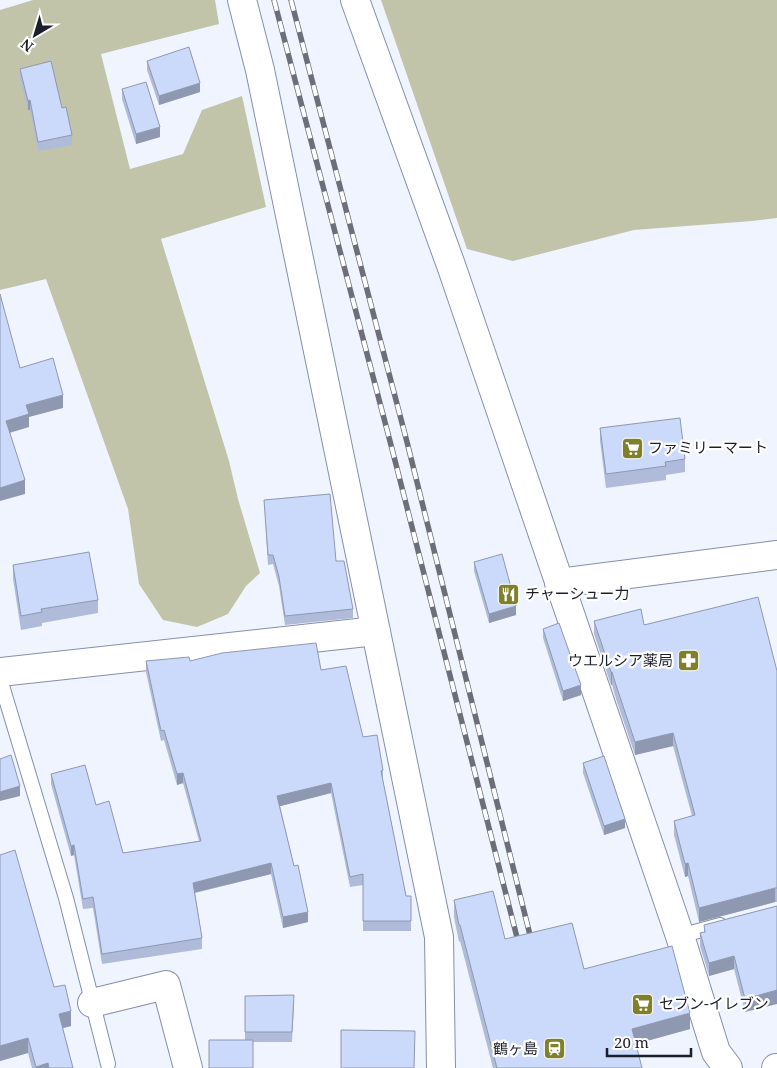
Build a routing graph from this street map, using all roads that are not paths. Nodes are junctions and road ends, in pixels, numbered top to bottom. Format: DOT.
graph roads {
  1 [pos="242,0"];
  2 [pos="355,0"];
  3 [pos="777,555"];
  4 [pos="559,583"];
  5 [pos="376,630"];
  6 [pos="0,672"];
  7 [pos="0,679"];
  8 [pos="733,922"];
  9 [pos="680,936"];
  10 [pos="92,1003"];
  11 [pos="108,1064"];
  12 [pos="188,1068"];
  13 [pos="441,1068"];
  14 [pos="728,1068"];
  1 -- 5 [label="street"];
  2 -- 4 [label="street"];
  3 -- 4 [label="street"];
  4 -- 9 [label="street"];
  5 -- 6 [label="street"];
  5 -- 13 [label="street"];
  7 -- 10 [label="lane"];
  8 -- 9 [label="lane"];
  9 -- 14 [label="street"];
  10 -- 11 [label="lane"];
  10 -- 12 [label="street"];
}
